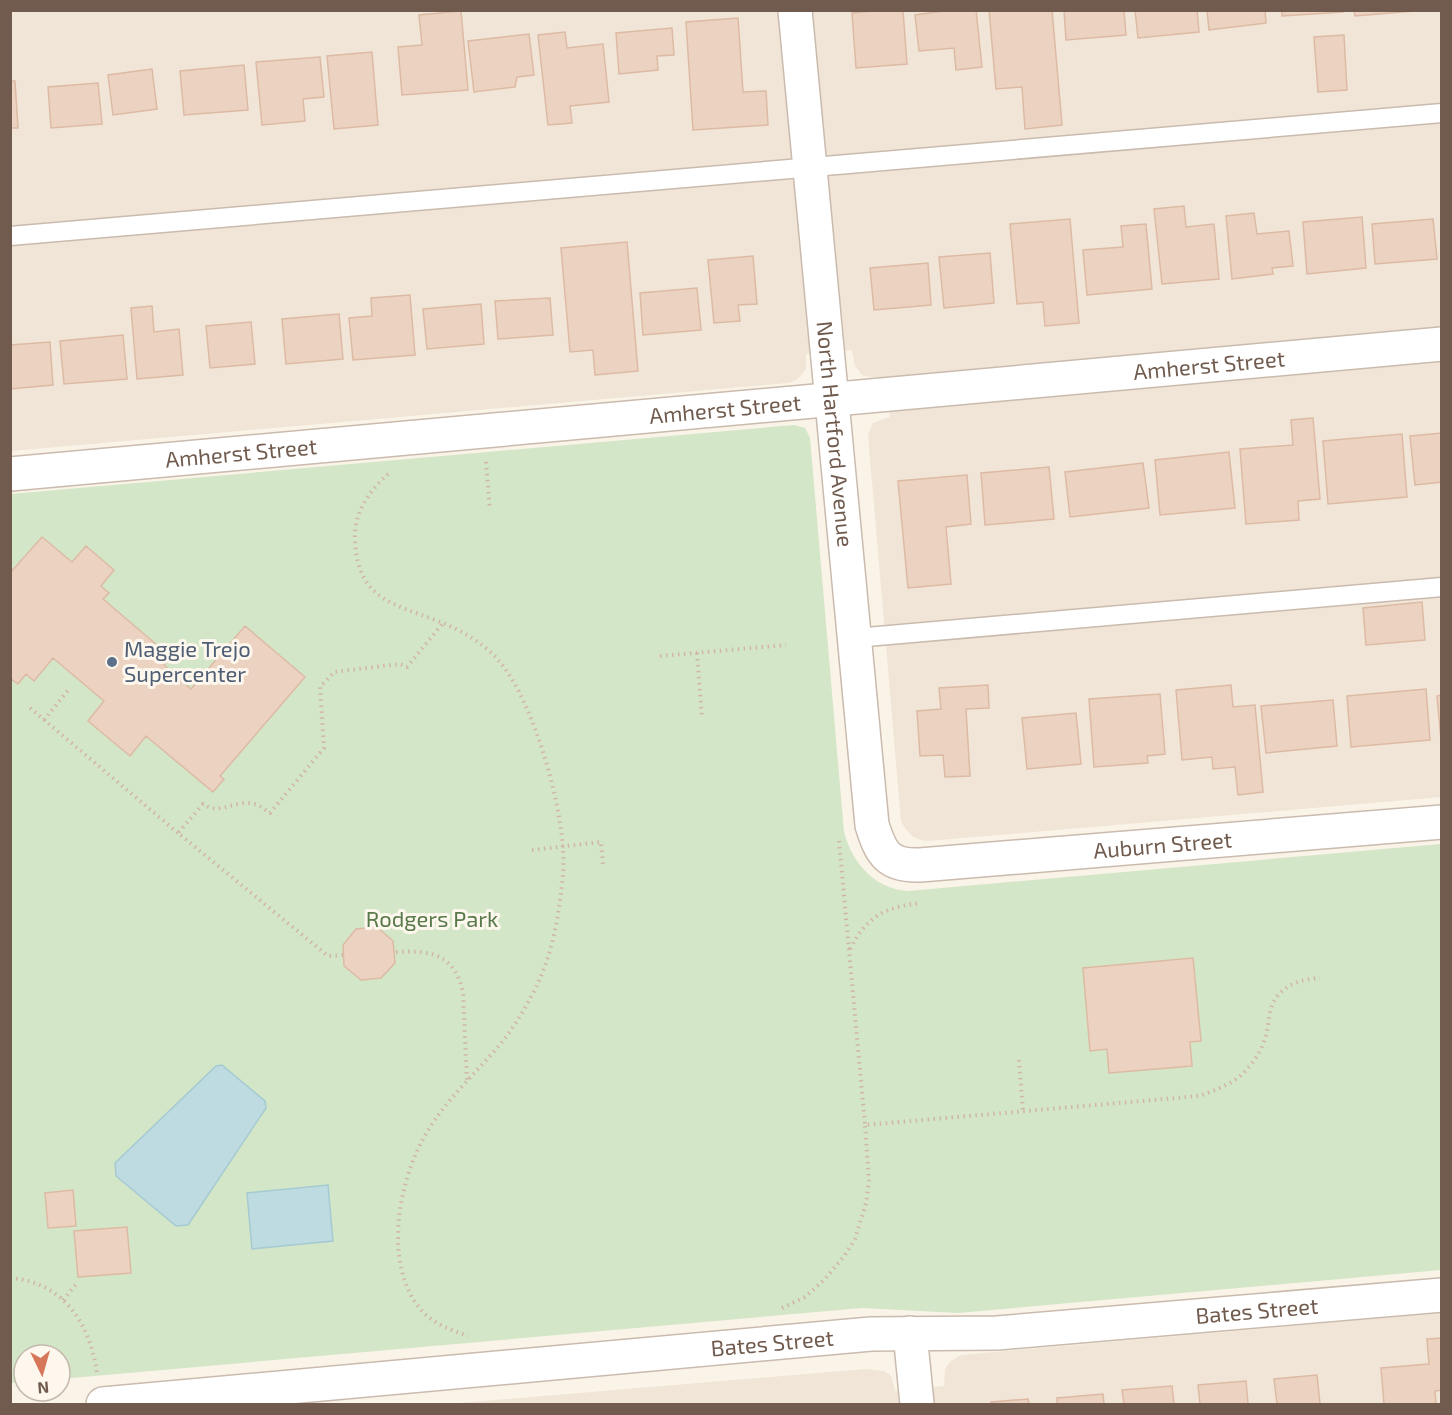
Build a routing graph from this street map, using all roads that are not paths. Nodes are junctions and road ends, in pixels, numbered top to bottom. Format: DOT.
graph roads {
  1 [pos="795,10"];
  2 [pos="1442,113"];
  3 [pos="809,167"];
  4 [pos="10,236"];
  5 [pos="1442,344"];
  6 [pos="832,398"];
  7 [pos="10,474"];
  8 [pos="1442,587"];
  9 [pos="855,638"];
  10 [pos="1442,822"];
  11 [pos="886,856"];
  12 [pos="1442,1295"];
  13 [pos="910,1333"];
  14 [pos="100,1389"];
  15 [pos="917,1404"];
  1 -- 3 [label="street, North Hartford Avenue"];
  2 -- 3 [label="lane"];
  3 -- 4 [label="lane"];
  3 -- 6 [label="street, North Hartford Avenue"];
  5 -- 6 [label="street, Amherst Street"];
  6 -- 7 [label="street, Amherst Street"];
  6 -- 9 [label="street, North Hartford Avenue"];
  8 -- 9 [label="lane"];
  9 -- 11 [label="street, North Hartford Avenue"];
  10 -- 11 [label="street, Auburn Street"];
  12 -- 13 [label="street, Bates Street"];
  13 -- 14 [label="street, Bates Street"];
  13 -- 15 [label="street"];
}
